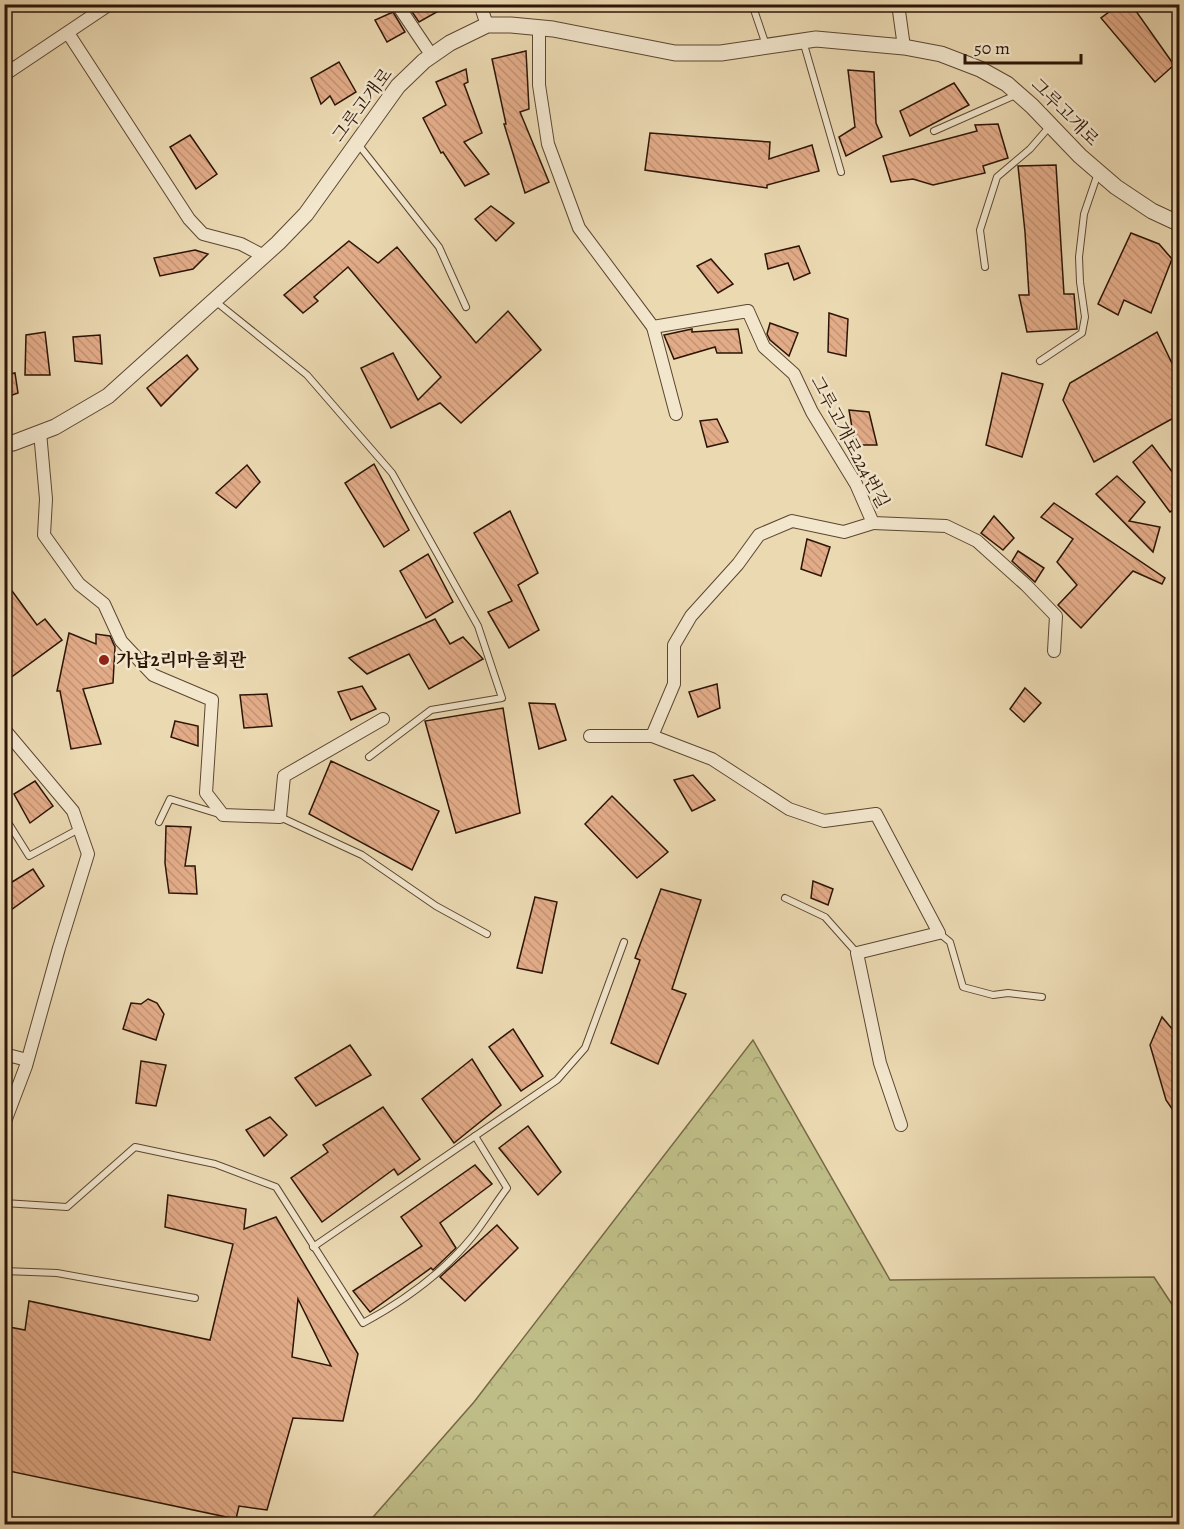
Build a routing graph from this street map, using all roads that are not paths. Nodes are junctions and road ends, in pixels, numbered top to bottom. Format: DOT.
graph roads {
  1 [pos="110,4"];
  2 [pos="397,4"];
  3 [pos="480,4"];
  4 [pos="752,4"];
  5 [pos="898,4"];
  6 [pos="487,25"];
  7 [pos="539,28"];
  8 [pos="68,33"];
  9 [pos="803,41"];
  10 [pos="767,45"];
  11 [pos="904,47"];
  12 [pos="432,56"];
  13 [pos="4,75"];
  14 [pos="1019,94"];
  15 [pos="1051,126"];
  16 [pos="934,131"];
  17 [pos="357,144"];
  18 [pos="841,172"];
  19 [pos="1098,172"];
  20 [pos="1179,224"];
  21 [pos="264,255"];
  22 [pos="985,267"];
  23 [pos="214,301"];
  24 [pos="466,307"];
  25 [pos="653,327"];
  26 [pos="1040,361"];
  27 [pos="676,414"];
  28 [pos="40,432"];
  29 [pos="4,443"];
  30 [pos="873,523"];
  31 [pos="1054,651"];
  32 [pos="383,719"];
  33 [pos="4,729"];
  34 [pos="590,736"];
  35 [pos="652,736"];
  36 [pos="369,757"];
  37 [pos="223,815"];
  38 [pos="4,816"];
  39 [pos="280,818"];
  40 [pos="159,822"];
  41 [pos="79,829"];
  42 [pos="785,898"];
  43 [pos="939,933"];
  44 [pos="487,934"];
  45 [pos="624,942"];
  46 [pos="856,953"];
  47 [pos="1042,997"];
  48 [pos="4,1054"];
  49 [pos="27,1060"];
  50 [pos="4,1124"];
  51 [pos="901,1125"];
  52 [pos="475,1136"];
  53 [pos="4,1203"];
  54 [pos="314,1246"];
  55 [pos="4,1271"];
  56 [pos="195,1298"];
  1 -- 8 [label="street"];
  2 -- 12 [label="street"];
  3 -- 6 [label="street"];
  4 -- 10 [label="lane"];
  5 -- 11 [label="street"];
  6 -- 7 [label="street, 그루고개로"];
  6 -- 12 [label="street, 그루고개로"];
  7 -- 10 [label="street, 그루고개로"];
  7 -- 25 [label="street"];
  8 -- 13 [label="street"];
  8 -- 21 [label="street"];
  9 -- 10 [label="street, 그루고개로"];
  9 -- 11 [label="street, 그루고개로"];
  9 -- 18 [label="lane"];
  11 -- 14 [label="street, 그루고개로"];
  12 -- 17 [label="street, 그루고개로"];
  14 -- 15 [label="street, 그루고개로"];
  14 -- 16 [label="lane"];
  15 -- 19 [label="street, 그루고개로"];
  15 -- 22 [label="lane"];
  17 -- 21 [label="street, 그루고개로"];
  17 -- 24 [label="lane"];
  19 -- 20 [label="street, 그루고개로"];
  19 -- 26 [label="lane"];
  21 -- 23 [label="street, 그루고개로"];
  23 -- 28 [label="street, 그루고개로"];
  23 -- 36 [label="lane"];
  25 -- 27 [label="street"];
  25 -- 30 [label="street, 그루고개로224번길"];
  28 -- 29 [label="street, 그루고개로"];
  28 -- 37 [label="street"];
  30 -- 31 [label="street, 그루고개로224번길"];
  30 -- 35 [label="street, 그루고개로224번길"];
  32 -- 39 [label="street"];
  33 -- 41 [label="street"];
  34 -- 35 [label="street"];
  35 -- 43 [label="street"];
  37 -- 39 [label="street"];
  37 -- 40 [label="lane"];
  38 -- 41 [label="lane"];
  39 -- 44 [label="lane"];
  41 -- 49 [label="street"];
  42 -- 46 [label="lane"];
  43 -- 46 [label="street"];
  43 -- 47 [label="lane"];
  45 -- 52 [label="lane"];
  46 -- 51 [label="street"];
  48 -- 49 [label="street"];
  49 -- 50 [label="street"];
  52 -- 54 [label="lane"];
  52 -- 54 [label="lane"];
  53 -- 54 [label="lane"];
  55 -- 56 [label="lane"];
}
